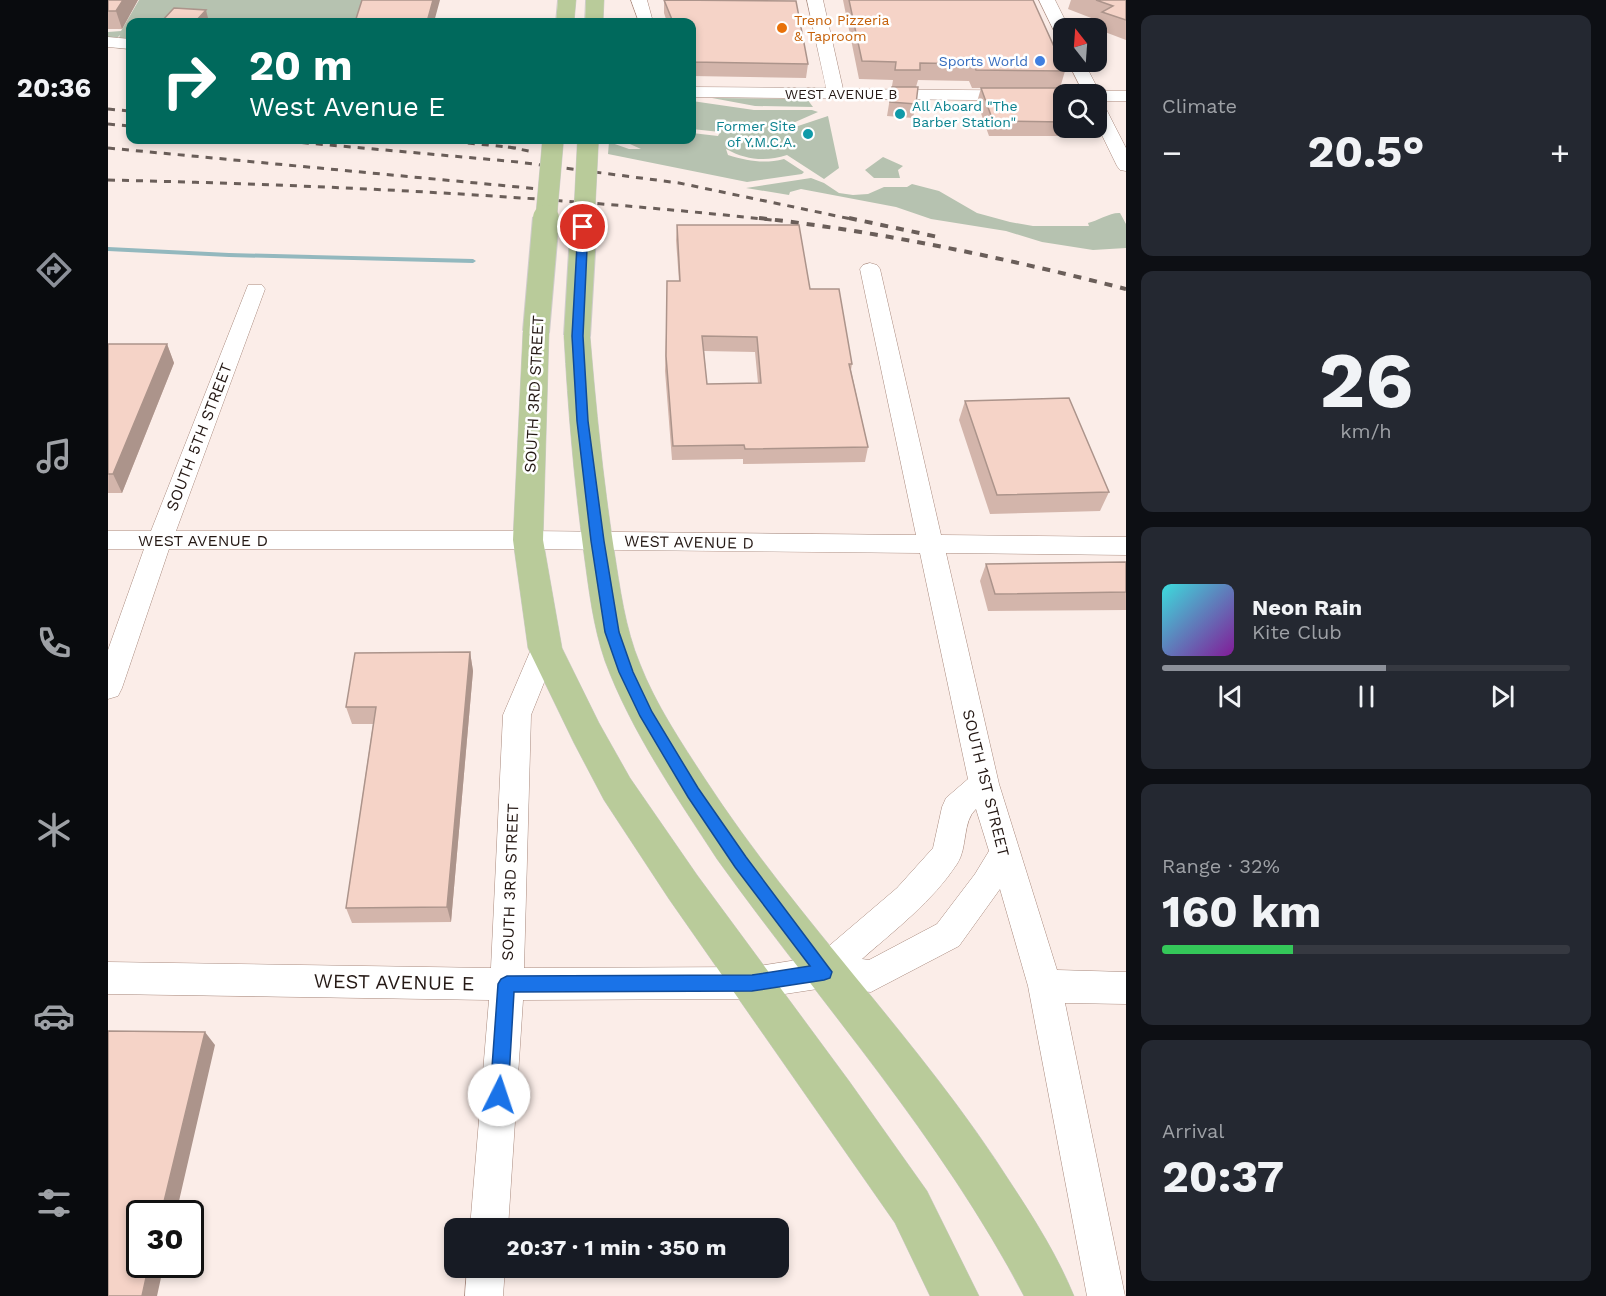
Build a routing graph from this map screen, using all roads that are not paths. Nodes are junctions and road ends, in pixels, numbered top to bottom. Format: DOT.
graph roads {
  1 [pos="567,0"];
  2 [pos="596,0"];
  3 [pos="639,0"];
  4 [pos="815,0"];
  5 [pos="1047,0"];
  6 [pos="565,18"];
  7 [pos="594,18"];
  8 [pos="645,18"];
  9 [pos="1056,18"];
  10 [pos="108,42"];
  11 [pos="126,44"];
  12 [pos="696,92"];
  13 [pos="836,94"];
  14 [pos="1053,96"];
  15 [pos="1107,96"];
  16 [pos="1126,96"];
  17 [pos="1107,127"];
  18 [pos="554,144"];
  19 [pos="588,144"];
  20 [pos="1126,166"];
  21 [pos="870,268"];
  22 [pos="255,289"];
  23 [pos="108,540"];
  24 [pos="160,540"];
  25 [pos="528,540"];
  26 [pos="597,541"];
  27 [pos="931,545"];
  28 [pos="1126,546"];
  29 [pos="545,648"];
  30 [pos="108,688"];
  31 [pos="984,784"];
  32 [pos="1004,854"];
  33 [pos="824,972"];
  34 [pos="108,978"];
  35 [pos="752,983"];
  36 [pos="507,984"];
  37 [pos="1045,986"];
  38 [pos="1126,988"];
  39 [pos="490,1218"];
  40 [pos="485,1278"];
  41 [pos="484,1296"];
  42 [pos="955,1296"];
  43 [pos="1050,1296"];
  44 [pos="1106,1296"];
  1 -- 6 [label="main road"];
  2 -- 7 [label="main road"];
  3 -- 8 [label="street"];
  4 -- 13 [label="street"];
  5 -- 9 [label="street"];
  10 -- 11 [label="street"];
  12 -- 13 [label="street, WEST AVENUE B"];
  13 -- 14 [label="street, WEST AVENUE B"];
  15 -- 16 [label="street"];
  17 -- 20 [label="street"];
  18 -- 25 [label="main road, SOUTH 3RD STREET, bridge"];
  19 -- 26 [label="main road, bridge"];
  21 -- 27 [label="street, SOUTH 1ST STREET"];
  22 -- 24 [label="street, SOUTH 5TH STREET"];
  23 -- 24 [label="street, WEST AVENUE D"];
  24 -- 25 [label="street, WEST AVENUE D"];
  24 -- 30 [label="street, SOUTH 5TH STREET"];
  25 -- 26 [label="street, WEST AVENUE D"];
  25 -- 29 [label="main road, SOUTH 3RD STREET"];
  26 -- 27 [label="street, WEST AVENUE D"];
  26 -- 33 [label="main road"];
  27 -- 28 [label="street, WEST AVENUE D"];
  27 -- 31 [label="street, SOUTH 1ST STREET"];
  29 -- 35 [label="main road, SOUTH 3RD STREET"];
  29 -- 36 [label="street, SOUTH 3RD STREET"];
  31 -- 32 [label="street, SOUTH 1ST STREET"];
  31 -- 33 [label="street"];
  32 -- 33 [label="street, WEST AVENUE E"];
  32 -- 37 [label="street, SOUTH 1ST STREET"];
  33 -- 35 [label="street, WEST AVENUE E"];
  33 -- 43 [label="main road"];
  34 -- 36 [label="street, WEST AVENUE E"];
  35 -- 36 [label="street, WEST AVENUE E"];
  35 -- 42 [label="main road"];
  36 -- 39 [label="street, SOUTH 3RD STREET"];
  37 -- 38 [label="street"];
  37 -- 44 [label="street, SOUTH 1ST STREET"];
  40 -- 41 [label="street"];
}
